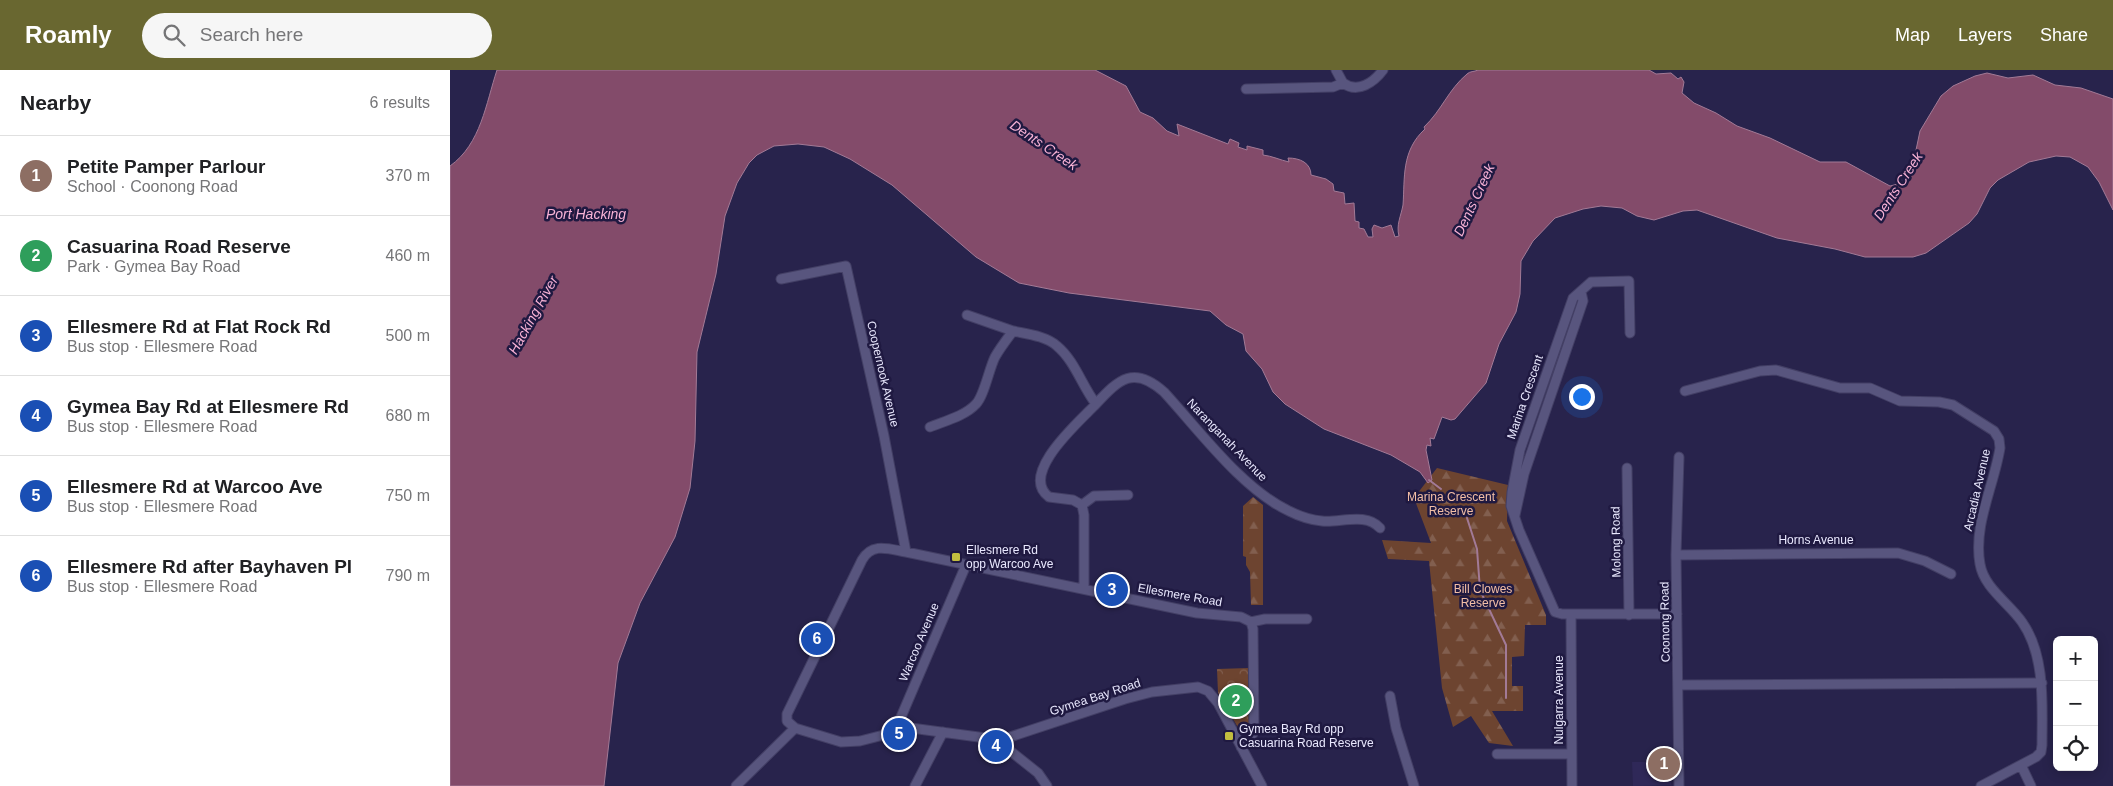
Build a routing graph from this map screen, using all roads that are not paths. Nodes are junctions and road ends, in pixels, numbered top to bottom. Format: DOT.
graph roads {
  1 [pos="1336,70"];
  2 [pos="1383,70"];
  3 [pos="1343,83"];
  4 [pos="1246,89"];
  5 [pos="781,279"];
  6 [pos="967,315"];
  7 [pos="1012,331"];
  8 [pos="1630,332"];
  9 [pos="1685,391"];
  10 [pos="1096,404"];
  11 [pos="930,427"];
  12 [pos="1679,457"];
  13 [pos="1627,468"];
  14 [pos="1128,495"];
  15 [pos="1082,505"];
  16 [pos="1380,528"];
  17 [pos="906,552"];
  18 [pos="1676,555"];
  19 [pos="966,565"];
  20 [pos="1951,574"];
  21 [pos="1084,589"];
  22 [pos="1571,614"];
  23 [pos="1677,614"];
  24 [pos="1629,615"];
  25 [pos="1307,619"];
  26 [pos="1251,622"];
  27 [pos="2042,683"];
  28 [pos="1679,685"];
  29 [pos="1390,696"];
  30 [pos="795,728"];
  31 [pos="898,730"];
  32 [pos="943,732"];
  33 [pos="1001,740"];
  34 [pos="1241,747"];
  35 [pos="1498,754"];
  36 [pos="1571,754"];
  37 [pos="2021,765"];
  38 [pos="736,786"];
  39 [pos="915,786"];
  40 [pos="1047,786"];
  41 [pos="1262,786"];
  42 [pos="1414,786"];
  43 [pos="1572,786"];
  44 [pos="1680,786"];
  45 [pos="1981,786"];
  46 [pos="2032,786"];
  1 -- 3 [label="street"];
  2 -- 3 [label="street"];
  3 -- 4 [label="street"];
  5 -- 17 [label="street, Coopernook Avenue"];
  6 -- 7 [label="street"];
  7 -- 10 [label="street"];
  7 -- 11 [label="street"];
  8 -- 22 [label="street, Marina Crescent"];
  9 -- 27 [label="street, Arcadia Avenue"];
  10 -- 15 [label="street, Naranganah Avenue"];
  10 -- 16 [label="street, Naranganah Avenue"];
  12 -- 18 [label="street, Coonong Road"];
  13 -- 24 [label="street, Molong Road"];
  14 -- 15 [label="street"];
  15 -- 21 [label="street"];
  17 -- 19 [label="street, Ellesmere Road"];
  17 -- 30 [label="street, Ellesmere Road"];
  18 -- 20 [label="street, Horns Avenue"];
  18 -- 23 [label="street, Coonong Road"];
  19 -- 21 [label="street, Ellesmere Road"];
  19 -- 31 [label="street, Warcoo Avenue"];
  21 -- 26 [label="street, Ellesmere Road"];
  22 -- 24 [label="street, Marina Crescent"];
  22 -- 36 [label="street, Nulgarra Avenue"];
  23 -- 24 [label="street, Marina Crescent"];
  23 -- 28 [label="street, Coonong Road"];
  25 -- 26 [label="street, Ellesmere Road"];
  26 -- 34 [label="street"];
  27 -- 28 [label="street"];
  27 -- 37 [label="street, Arcadia Avenue"];
  28 -- 44 [label="street, Coonong Road"];
  29 -- 42 [label="street"];
  30 -- 31 [label="street"];
  30 -- 38 [label="street"];
  31 -- 32 [label="street"];
  32 -- 33 [label="street"];
  32 -- 39 [label="street"];
  33 -- 34 [label="street, Gymea Bay Road"];
  33 -- 40 [label="street"];
  34 -- 41 [label="street, Gymea Bay Road"];
  35 -- 36 [label="street"];
  36 -- 43 [label="street, Nulgarra Avenue"];
  37 -- 45 [label="street"];
  37 -- 46 [label="street"];
}
